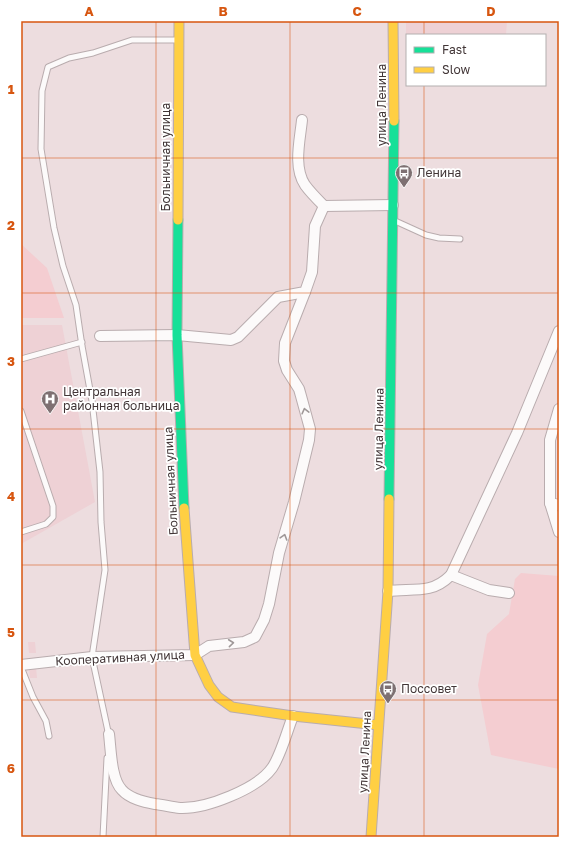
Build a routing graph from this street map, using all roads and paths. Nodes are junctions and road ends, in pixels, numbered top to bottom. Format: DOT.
graph roads {
  1 [pos="179,21"];
  2 [pos="393,21"];
  3 [pos="178,40"];
  4 [pos="302,120"];
  5 [pos="393,205"];
  6 [pos="324,206"];
  7 [pos="393,220"];
  8 [pos="460,239"];
  9 [pos="305,292"];
  10 [pos="559,331"];
  11 [pos="177,335"];
  12 [pos="100,336"];
  13 [pos="82,342"];
  14 [pos="21,359"];
  15 [pos="559,409"];
  16 [pos="21,411"];
  17 [pos="559,436"];
  18 [pos="550,440"];
  19 [pos="555,504"];
  20 [pos="21,532"];
  21 [pos="559,532"];
  22 [pos="452,575"];
  23 [pos="388,591"];
  24 [pos="509,593"];
  25 [pos="194,655"];
  26 [pos="92,657"];
  27 [pos="21,666"];
  28 [pos="293,716"];
  29 [pos="378,724"];
  30 [pos="109,734"];
  31 [pos="49,736"];
  32 [pos="103,837"];
  33 [pos="371,837"];
  1 -- 3 [label="street, Больничная улица"];
  2 -- 5 [label="street, улица Ленина"];
  3 -- 11 [label="street, Больничная улица"];
  3 -- 13 [label="lane"];
  4 -- 6 [label="street"];
  5 -- 6 [label="street"];
  5 -- 7 [label="street, улица Ленина"];
  6 -- 9 [label="street"];
  7 -- 8 [label="lane"];
  7 -- 23 [label="street, улица Ленина"];
  9 -- 11 [label="street"];
  25 -- 9 [label="street, one-way"];
  10 -- 22 [label="street"];
  11 -- 12 [label="street"];
  11 -- 25 [label="street, Больничная улица"];
  13 -- 14 [label="lane"];
  13 -- 26 [label="lane"];
  15 -- 18 [label="street"];
  16 -- 20 [label="lane"];
  17 -- 18 [label="street"];
  18 -- 19 [label="street"];
  19 -- 21 [label="street"];
  22 -- 23 [label="street"];
  22 -- 24 [label="street"];
  23 -- 29 [label="street, улица Ленина"];
  25 -- 26 [label="street, Кооперативная улица"];
  25 -- 28 [label="street, Больничная улица"];
  26 -- 27 [label="street, Кооперативная улица"];
  26 -- 30 [label="lane"];
  27 -- 31 [label="lane"];
  28 -- 29 [label="street, Больничная улица"];
  28 -- 30 [label="street"];
  29 -- 33 [label="street, улица Ленина"];
  30 -- 32 [label="lane"];
}
